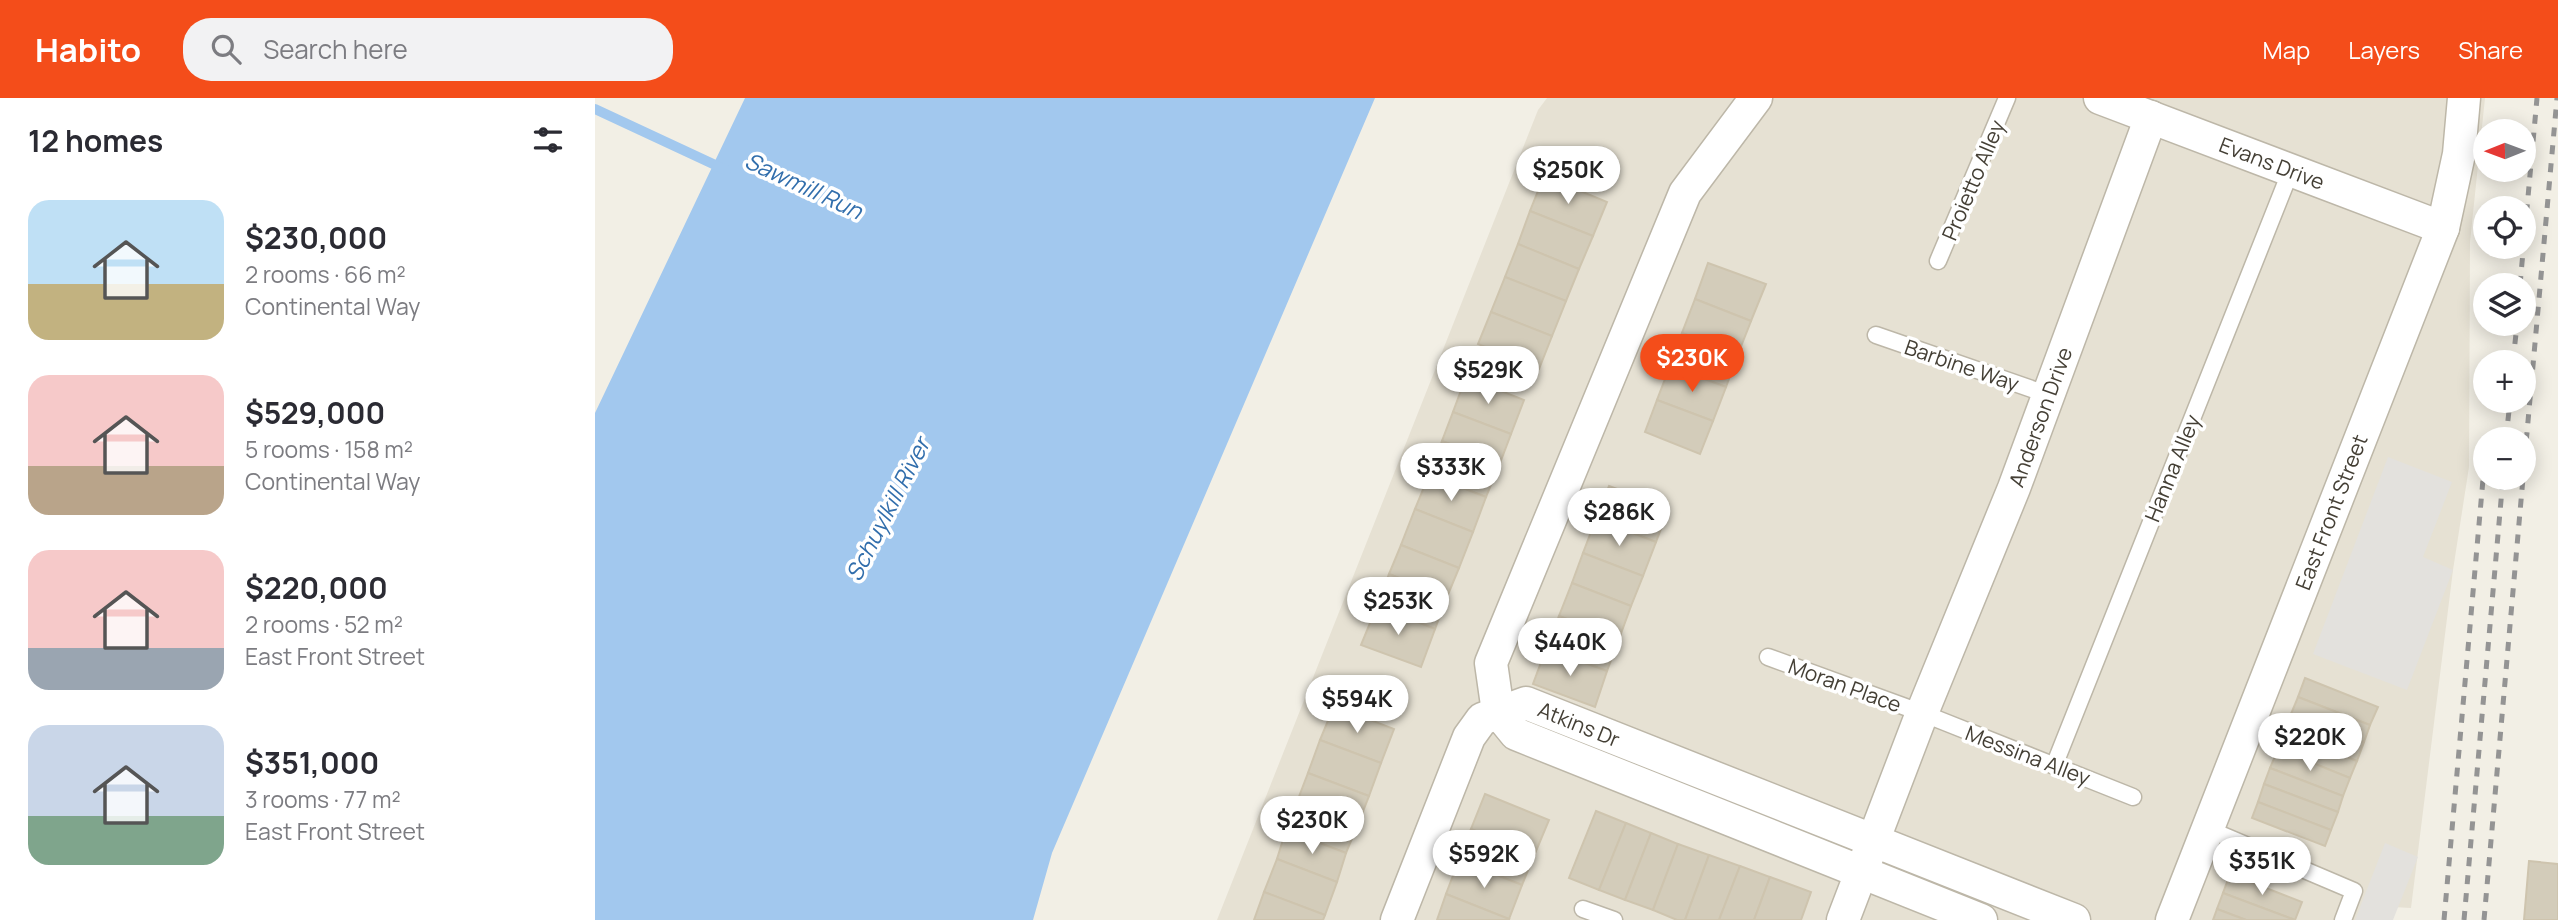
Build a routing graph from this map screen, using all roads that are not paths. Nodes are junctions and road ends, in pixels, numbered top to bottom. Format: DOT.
graph roads {
  1 [pos="1756,98"];
  2 [pos="2007,98"];
  3 [pos="2100,98"];
  4 [pos="2464,98"];
  5 [pos="2151,117"];
  6 [pos="2291,170"];
  7 [pos="2443,228"];
  8 [pos="1938,261"];
  9 [pos="1876,335"];
  10 [pos="2049,395"];
  11 [pos="1768,657"];
  12 [pos="1498,712"];
  13 [pos="1923,713"];
  14 [pos="2054,766"];
  15 [pos="2133,797"];
  16 [pos="2207,829"];
  17 [pos="1875,841"];
  18 [pos="1861,872"];
  19 [pos="1583,909"];
  20 [pos="1397,920"];
  21 [pos="1613,920"];
  22 [pos="1843,920"];
  23 [pos="1981,920"];
  24 [pos="2074,920"];
  25 [pos="2172,920"];
  26 [pos="2343,920"];
  1 -- 12 [label="street"];
  2 -- 8 [label="lane, Proietto Alley"];
  3 -- 5 [label="street, Evans Drive"];
  4 -- 7 [label="street, East Front Street"];
  5 -- 6 [label="street, Evans Drive"];
  5 -- 10 [label="street, Anderson Drive"];
  6 -- 7 [label="street, Evans Drive"];
  6 -- 14 [label="lane, Hanna Alley"];
  7 -- 16 [label="street, East Front Street"];
  9 -- 10 [label="lane, Barbine Way"];
  10 -- 13 [label="street, Anderson Drive"];
  11 -- 13 [label="lane, Moran Place"];
  12 -- 17 [label="street, Atkins Dr"];
  12 -- 18 [label="street, Atkins Dr"];
  12 -- 20 [label="street"];
  13 -- 14 [label="lane, Messina Alley"];
  13 -- 17 [label="street, Anderson Drive"];
  14 -- 15 [label="lane, Messina Alley"];
  16 -- 25 [label="street, East Front Street"];
  16 -- 26 [label="lane"];
  17 -- 18 [label="street"];
  17 -- 24 [label="street, Atkins Dr"];
  18 -- 22 [label="street"];
  18 -- 23 [label="street, Atkins Dr"];
  19 -- 21 [label="lane"];
}
